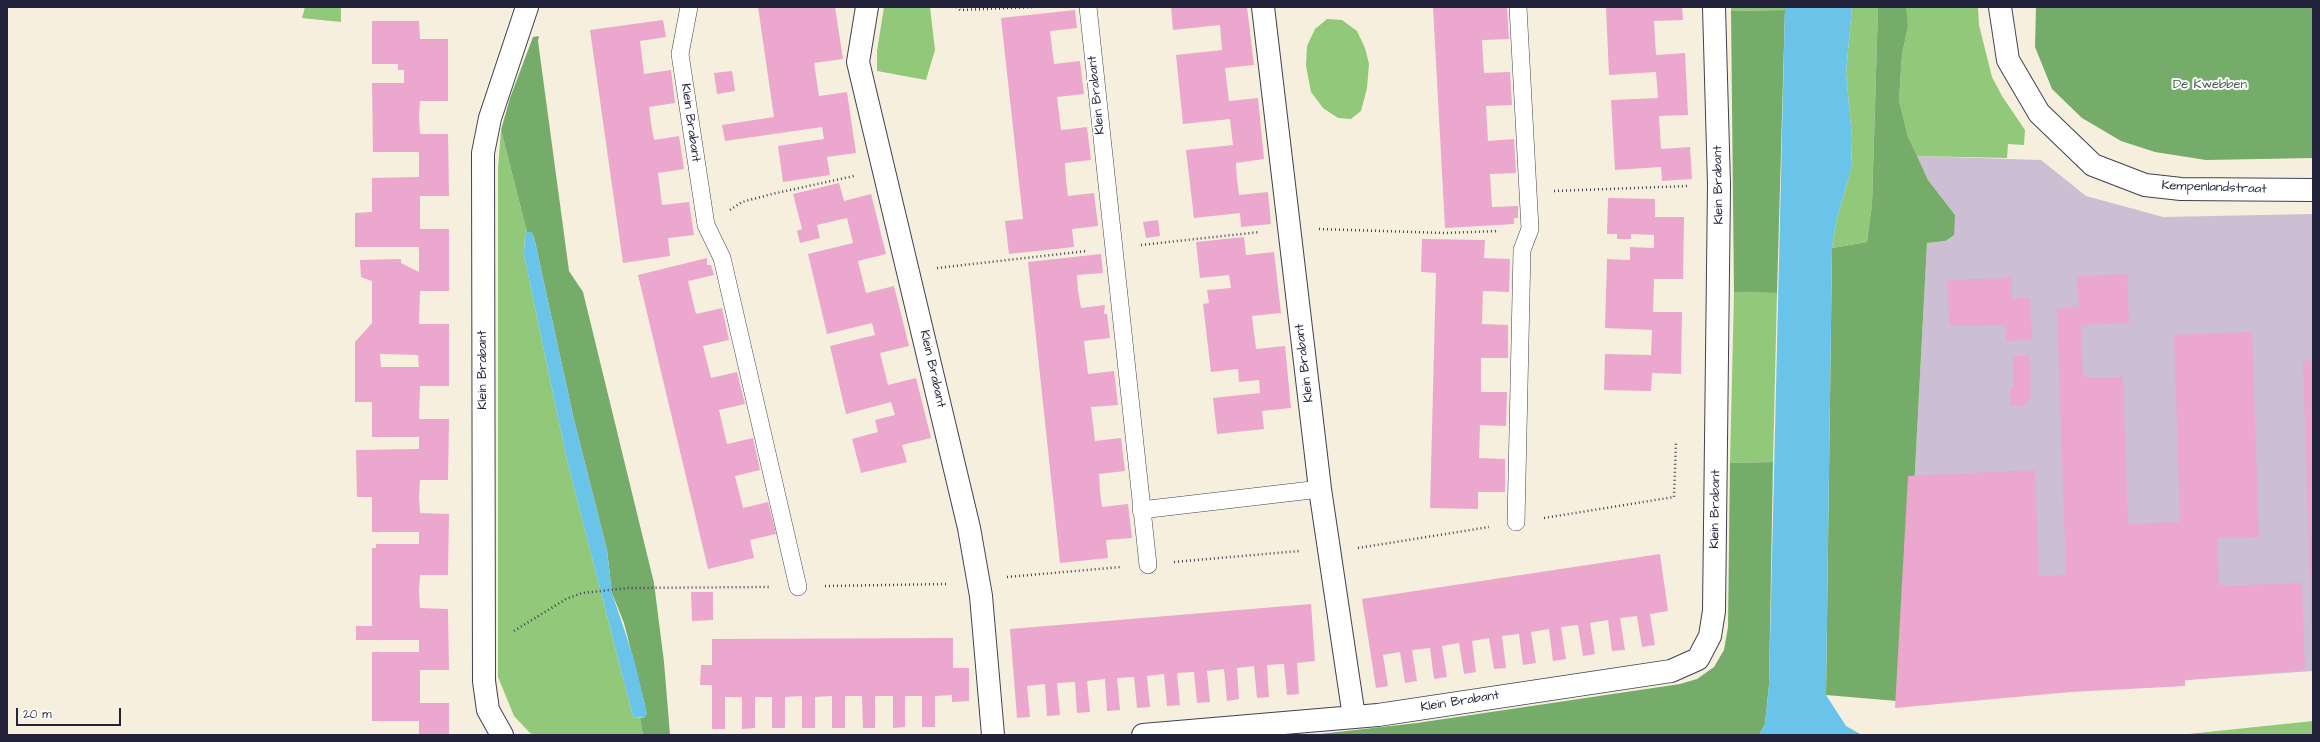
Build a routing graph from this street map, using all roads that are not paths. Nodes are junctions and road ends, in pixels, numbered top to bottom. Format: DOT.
graph roads {
  1 [pos="527,7"];
  2 [pos="688,7"];
  3 [pos="867,7"];
  4 [pos="1088,7"];
  5 [pos="1263,7"];
  6 [pos="1518,7"];
  7 [pos="1714,7"];
  8 [pos="2000,7"];
  9 [pos="2313,190"];
  10 [pos="1320,489"];
  11 [pos="1142,510"];
  12 [pos="1516,522"];
  13 [pos="1148,565"];
  14 [pos="798,587"];
  15 [pos="1354,717"];
  16 [pos="502,735"];
  17 [pos="993,735"];
  18 [pos="1143,735"];
  1 -- 16 [label="street, Klein Brabant"];
  2 -- 14 [label="lane, Klein Brabant"];
  3 -- 17 [label="street, Klein Brabant"];
  4 -- 11 [label="lane, Klein Brabant"];
  5 -- 10 [label="street, Klein Brabant"];
  6 -- 12 [label="lane"];
  7 -- 15 [label="street, Klein Brabant"];
  8 -- 9 [label="street, Kempenlandstraat"];
  10 -- 11 [label="lane"];
  10 -- 15 [label="street, Klein Brabant"];
  11 -- 13 [label="lane, Klein Brabant"];
  15 -- 18 [label="street, Klein Brabant"];
}
